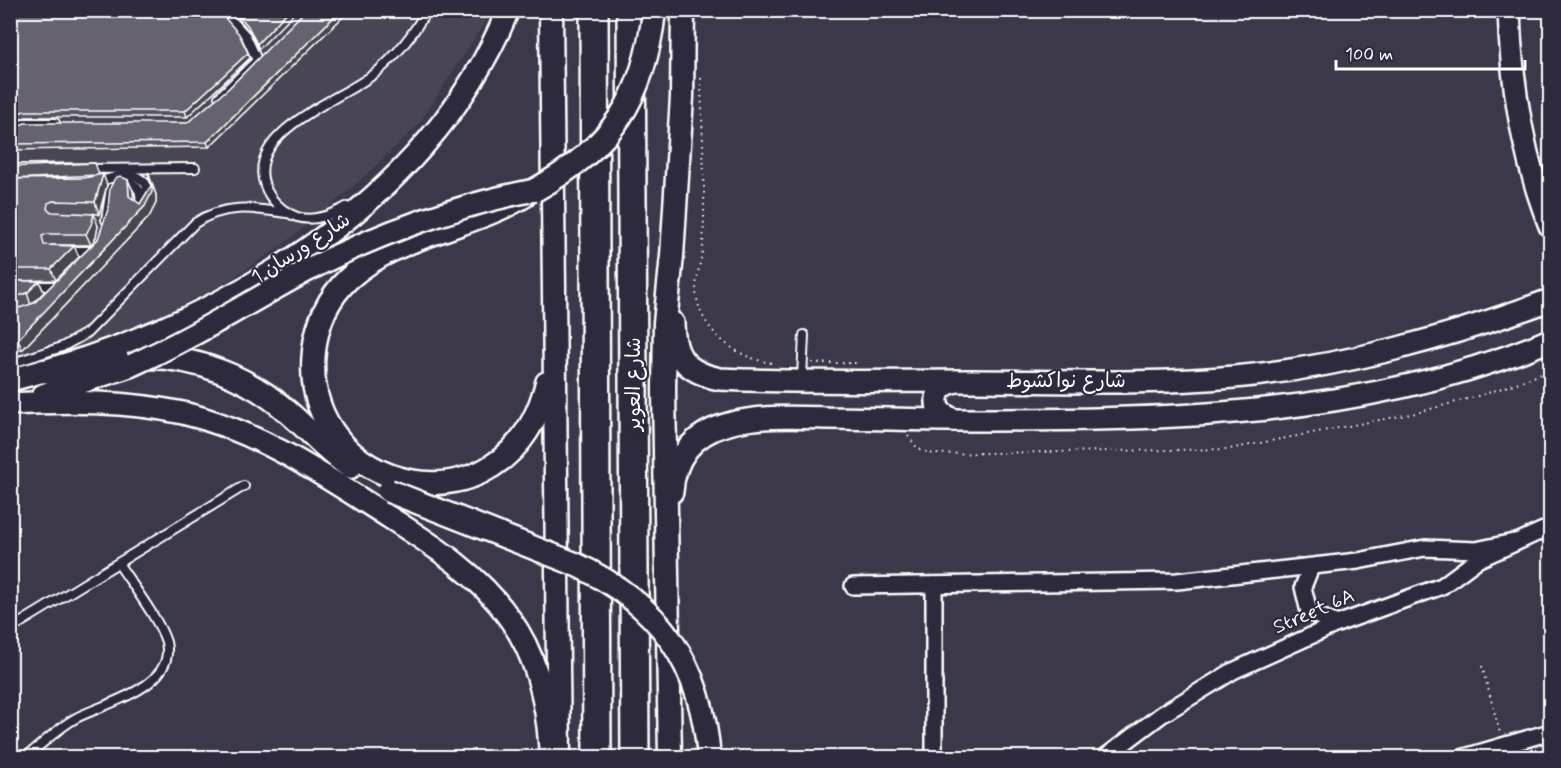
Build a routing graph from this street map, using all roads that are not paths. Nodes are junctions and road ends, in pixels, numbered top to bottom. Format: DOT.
graph roads {
  1 [pos="222,10"];
  2 [pos="427,10"];
  3 [pos="508,10"];
  4 [pos="551,10"];
  5 [pos="594,10"];
  6 [pos="683,10"];
  7 [pos="1509,10"];
  8 [pos="646,11"];
  9 [pos="266,52"];
  10 [pos="257,60"];
  11 [pos="210,106"];
  12 [pos="61,123"];
  13 [pos="10,130"];
  14 [pos="406,166"];
  15 [pos="195,168"];
  16 [pos="80,169"];
  17 [pos="88,183"];
  18 [pos="535,190"];
  19 [pos="290,214"];
  20 [pos="95,218"];
  21 [pos="106,220"];
  22 [pos="1551,226"];
  23 [pos="104,232"];
  24 [pos="101,242"];
  25 [pos="62,251"];
  26 [pos="93,251"];
  27 [pos="672,256"];
  28 [pos="86,258"];
  29 [pos="66,279"];
  30 [pos="25,286"];
  31 [pos="59,286"];
  32 [pos="51,294"];
  33 [pos="1551,300"];
  34 [pos="554,319"];
  35 [pos="804,335"];
  36 [pos="1551,340"];
  37 [pos="10,364"];
  38 [pos="43,371"];
  39 [pos="802,372"];
  40 [pos="10,380"];
  41 [pos="956,381"];
  42 [pos="11,404"];
  43 [pos="953,420"];
  44 [pos="244,486"];
  45 [pos="1551,527"];
  46 [pos="1514,542"];
  47 [pos="1446,548"];
  48 [pos="668,562"];
  49 [pos="118,563"];
  50 [pos="1311,567"];
  51 [pos="1236,574"];
  52 [pos="1452,579"];
  53 [pos="934,585"];
  54 [pos="853,586"];
  55 [pos="1303,587"];
  56 [pos="1310,612"];
  57 [pos="1337,624"];
  58 [pos="10,629"];
  59 [pos="1262,658"];
  60 [pos="1551,732"];
  61 [pos="24,758"];
  62 [pos="551,758"];
  63 [pos="559,758"];
  64 [pos="597,758"];
  65 [pos="635,758"];
  66 [pos="670,758"];
  67 [pos="709,758"];
  68 [pos="934,758"];
  69 [pos="1104,758"];
  70 [pos="1461,758"];
  1 -- 10 [label="lane"];
  2 -- 19 [label="lane"];
  3 -- 14 [label="street, شارع ورسان 1"];
  4 -- 34 [label="main road"];
  5 -- 64 [label="highway, شارع العوير"];
  6 -- 27 [label="main road"];
  7 -- 22 [label="street"];
  8 -- 18 [label="main road, bridge"];
  8 -- 65 [label="highway, شارع العوير"];
  9 -- 10 [label="lane"];
  10 -- 11 [label="lane"];
  12 -- 13 [label="lane"];
  14 -- 19 [label="lane"];
  14 -- 38 [label="street, شارع ورسان 1"];
  15 -- 16 [label="lane"];
  17 -- 21 [label="lane"];
  18 -- 34 [label="main road, bridge"];
  18 -- 42 [label="street, bridge"];
  19 -- 37 [label="lane"];
  20 -- 21 [label="lane"];
  21 -- 23 [label="lane"];
  24 -- 26 [label="lane"];
  25 -- 26 [label="lane"];
  26 -- 28 [label="lane"];
  27 -- 39 [label="street, شارع نواكشوط"];
  27 -- 48 [label="main road"];
  29 -- 31 [label="lane"];
  30 -- 31 [label="lane"];
  31 -- 32 [label="lane"];
  33 -- 41 [label="street, شارع نواكشوط"];
  34 -- 63 [label="main road"];
  35 -- 39 [label="lane"];
  36 -- 43 [label="street, شارع نواكشوط"];
  38 -- 40 [label="street, شارع ورسان 1"];
  38 -- 67 [label="main road, bridge"];
  39 -- 41 [label="street, شارع نواكشوط"];
  41 -- 43 [label="street"];
  42 -- 62 [label="street"];
  43 -- 48 [label="street, شارع نواكشوط"];
  44 -- 49 [label="lane"];
  45 -- 46 [label="street, Street 6A"];
  46 -- 47 [label="street"];
  46 -- 52 [label="street, Street 6A"];
  47 -- 50 [label="street"];
  47 -- 52 [label="street"];
  48 -- 66 [label="main road"];
  49 -- 58 [label="lane"];
  49 -- 61 [label="lane"];
  50 -- 51 [label="street"];
  50 -- 55 [label="street"];
  51 -- 53 [label="street"];
  51 -- 55 [label="street"];
  52 -- 57 [label="street, Street 6A"];
  53 -- 54 [label="street"];
  53 -- 68 [label="street"];
  55 -- 56 [label="street"];
  56 -- 57 [label="street"];
  56 -- 59 [label="street"];
  57 -- 59 [label="street, Street 6A"];
  59 -- 69 [label="street, Street 6A"];
  60 -- 70 [label="street"];
}
